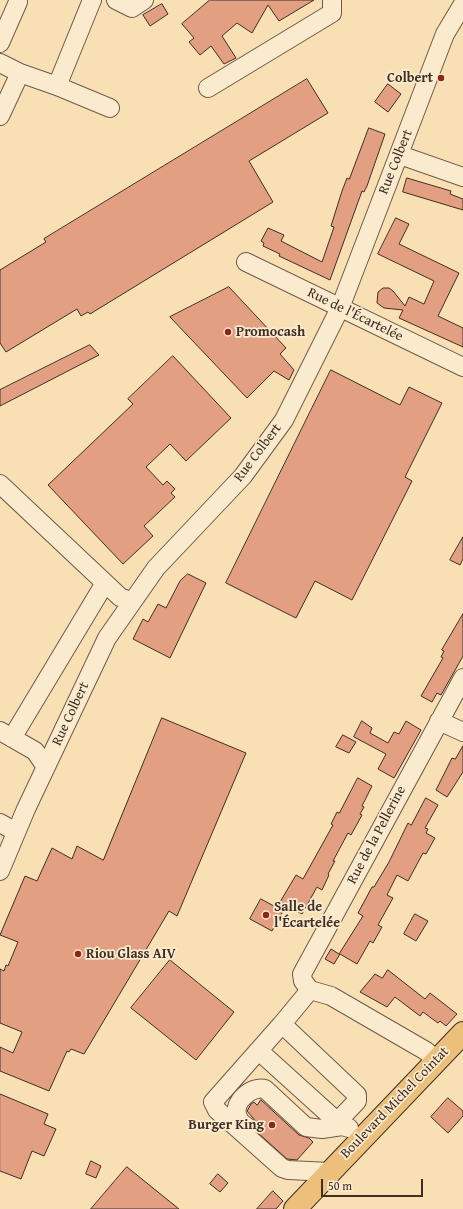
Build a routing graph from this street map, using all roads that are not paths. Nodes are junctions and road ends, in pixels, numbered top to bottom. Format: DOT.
graph roads {
  1 [pos="92,0"];
  2 [pos="116,0"];
  3 [pos="144,0"];
  4 [pos="332,0"];
  5 [pos="18,2"];
  6 [pos="463,4"];
  7 [pos="0,43"];
  8 [pos="0,63"];
  9 [pos="20,73"];
  10 [pos="57,86"];
  11 [pos="208,88"];
  12 [pos="110,108"];
  13 [pos="0,116"];
  14 [pos="400,155"];
  15 [pos="463,176"];
  16 [pos="246,262"];
  17 [pos="340,308"];
  18 [pos="463,367"];
  19 [pos="0,484"];
  20 [pos="105,582"];
  21 [pos="132,602"];
  22 [pos="463,678"];
  23 [pos="439,721"];
  24 [pos="463,732"];
  25 [pos="6,734"];
  26 [pos="46,767"];
  27 [pos="0,823"];
  28 [pos="16,832"];
  29 [pos="0,871"];
  30 [pos="310,990"];
  31 [pos="282,1024"];
  32 [pos="463,1033"];
  33 [pos="259,1050"];
  34 [pos="436,1060"];
  35 [pos="340,1124"];
  36 [pos="368,1133"];
  37 [pos="267,1155"];
  38 [pos="330,1172"];
  39 [pos="295,1209"];
  1 -- 10 [label="street"];
  2 -- 3 [label="street"];
  4 -- 11 [label="street"];
  5 -- 7 [label="street"];
  6 -- 14 [label="street, Rue Colbert"];
  8 -- 9 [label="street"];
  9 -- 10 [label="street"];
  9 -- 13 [label="street"];
  10 -- 12 [label="street"];
  14 -- 15 [label="street"];
  14 -- 17 [label="street, Rue Colbert"];
  16 -- 17 [label="street, Rue de l'Écartelée"];
  17 -- 18 [label="street, Rue de l'Écartelée"];
  17 -- 21 [label="street, Rue Colbert"];
  19 -- 20 [label="street"];
  20 -- 21 [label="street"];
  20 -- 25 [label="street"];
  21 -- 26 [label="street, Rue Colbert"];
  22 -- 23 [label="street, Rue de la Pellerine"];
  23 -- 24 [label="street"];
  23 -- 30 [label="street, Rue de la Pellerine"];
  25 -- 26 [label="street"];
  26 -- 28 [label="street, Rue Colbert"];
  27 -- 28 [label="street"];
  28 -- 29 [label="street, Rue Colbert"];
  30 -- 31 [label="street"];
  30 -- 34 [label="street"];
  31 -- 33 [label="street"];
  31 -- 35 [label="street"];
  32 -- 34 [label="main road, Boulevard Michel Cointat"];
  33 -- 35 [label="street"];
  33 -- 37 [label="street"];
  34 -- 36 [label="main road, Boulevard Michel Cointat"];
  35 -- 36 [label="street"];
  35 -- 37 [label="street"];
  36 -- 38 [label="main road, Boulevard Michel Cointat"];
  37 -- 38 [label="street"];
  38 -- 39 [label="main road, Boulevard Michel Cointat"];
}
